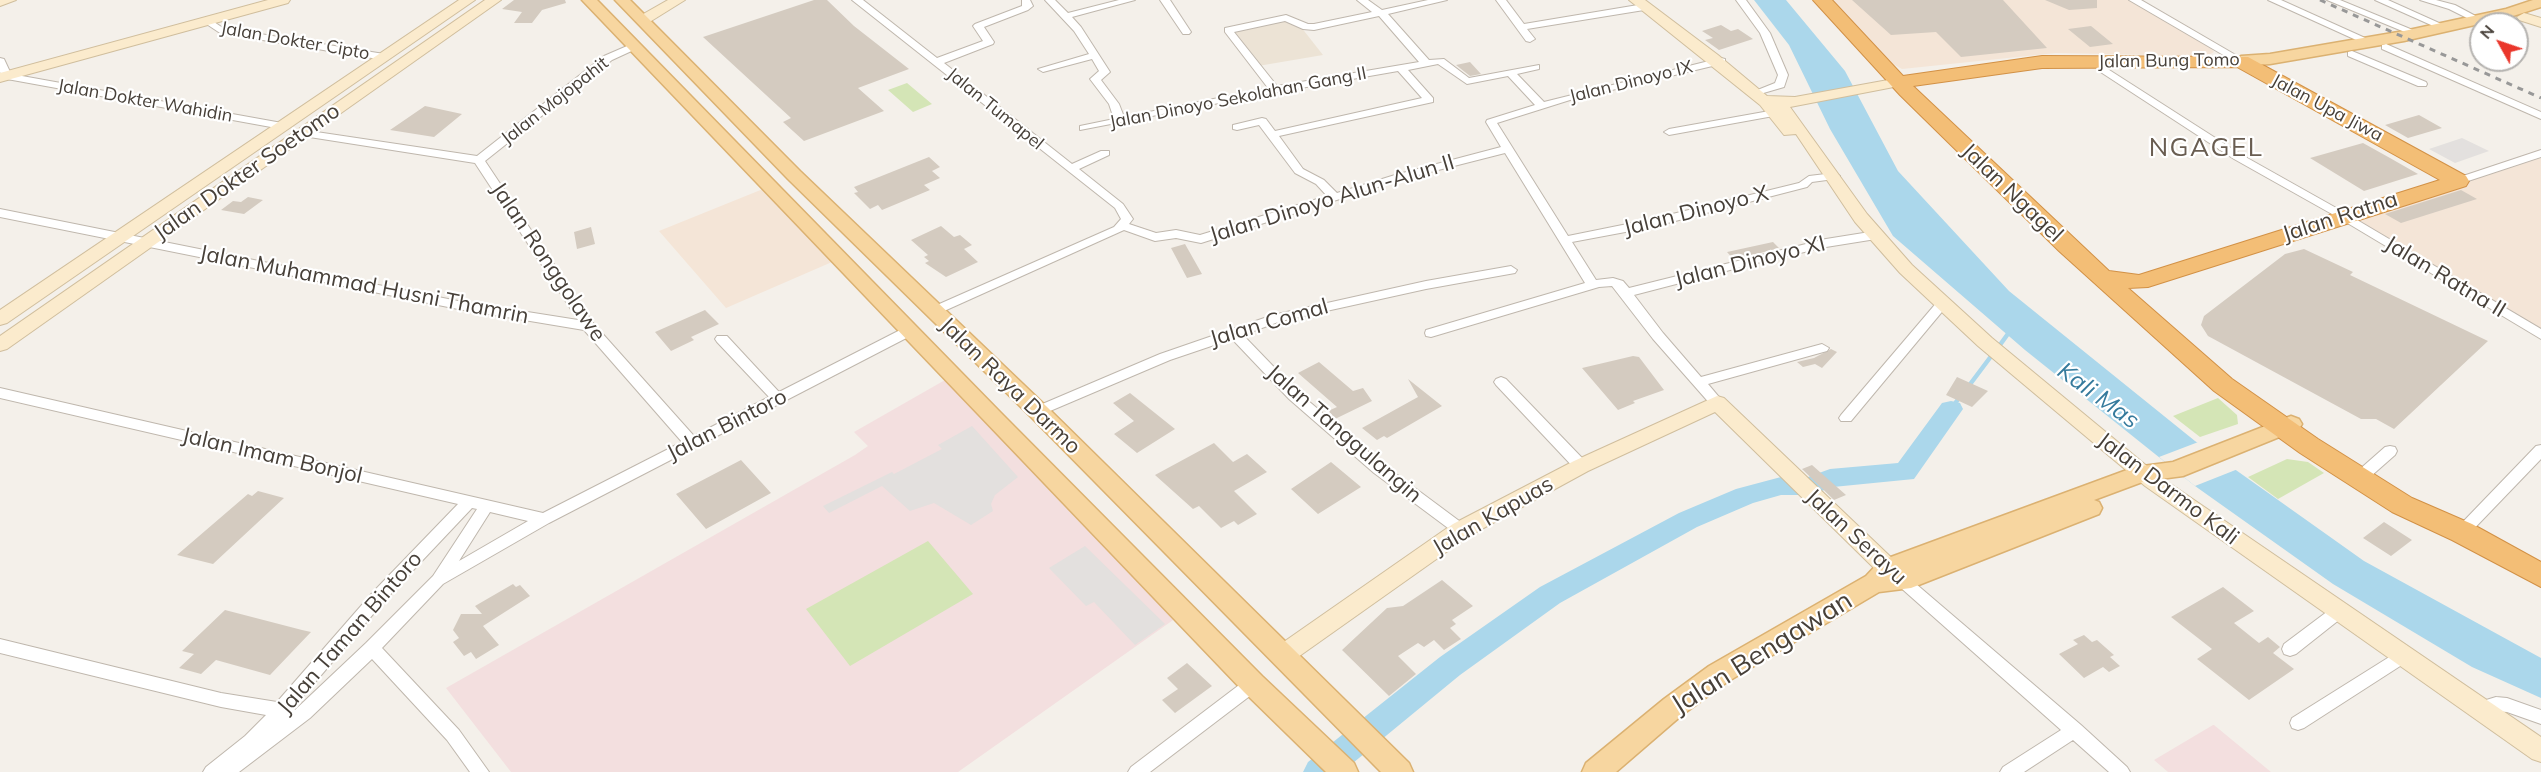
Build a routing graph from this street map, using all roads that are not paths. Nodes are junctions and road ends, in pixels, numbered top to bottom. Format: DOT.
graph roads {
  1 [pos="9,0"];
  2 [pos="283,0"];
  3 [pos="468,0"];
  4 [pos="494,0"];
  5 [pos="589,0"];
  6 [pos="622,0"];
  7 [pos="678,0"];
  8 [pos="857,0"];
  9 [pos="1027,0"];
  10 [pos="1050,0"];
  11 [pos="1130,0"];
  12 [pos="1165,0"];
  13 [pos="1362,0"];
  14 [pos="1442,0"];
  15 [pos="1501,0"];
  16 [pos="1741,0"];
  17 [pos="1822,0"];
  18 [pos="2134,0"];
  19 [pos="2273,0"];
  20 [pos="2332,0"];
  21 [pos="2380,0"];
  22 [pos="2425,0"];
  23 [pos="0,2"];
  24 [pos="2541,2"];
  25 [pos="1640,4"];
  26 [pos="2523,12"];
  27 [pos="1382,14"];
  28 [pos="1066,16"];
  29 [pos="2469,18"];
  30 [pos="642,20"];
  31 [pos="208,21"];
  32 [pos="2469,25"];
  33 [pos="1521,27"];
  34 [pos="2443,27"];
  35 [pos="2469,27"];
  36 [pos="1186,32"];
  37 [pos="2415,33"];
  38 [pos="1530,39"];
  39 [pos="2369,42"];
  40 [pos="634,46"];
  41 [pos="2386,47"];
  42 [pos="2352,54"];
  43 [pos="1093,56"];
  44 [pos="384,57"];
  45 [pos="0,61"];
  46 [pos="1716,61"];
  47 [pos="937,62"];
  48 [pos="1426,63"];
  49 [pos="2247,64"];
  50 [pos="1535,67"];
  51 [pos="1397,68"];
  52 [pos="1043,69"];
  53 [pos="2103,69"];
  54 [pos="1510,72"];
  55 [pos="4,77"];
  56 [pos="2422,84"];
  57 [pos="1903,87"];
  58 [pos="1274,89"];
  59 [pos="1761,91"];
  60 [pos="1541,105"];
  61 [pos="1789,109"];
  62 [pos="2541,116"];
  63 [pos="1120,120"];
  64 [pos="282,126"];
  65 [pos="1237,127"];
  66 [pos="1084,128"];
  67 [pos="1669,132"];
  68 [pos="303,133"];
  69 [pos="1274,134"];
  70 [pos="1506,149"];
  71 [pos="1105,153"];
  72 [pos="2541,153"];
  73 [pos="479,160"];
  74 [pos="788,167"];
  75 [pos="1070,169"];
  76 [pos="754,170"];
  77 [pos="1831,178"];
  78 [pos="2458,181"];
  79 [pos="769,186"];
  80 [pos="1334,196"];
  81 [pos="0,213"];
  82 [pos="2343,216"];
  83 [pos="1124,225"];
  84 [pos="1876,235"];
  85 [pos="121,237"];
  86 [pos="1564,240"];
  87 [pos="147,242"];
  88 [pos="1511,270"];
  89 [pos="2100,277"];
  90 [pos="2140,282"];
  91 [pos="1594,285"];
  92 [pos="1626,293"];
  93 [pos="1942,304"];
  94 [pos="2133,307"];
  95 [pos="933,312"];
  96 [pos="0,318"];
  97 [pos="588,326"];
  98 [pos="911,330"];
  99 [pos="1233,332"];
  100 [pos="1431,333"];
  101 [pos="2541,335"];
  102 [pos="722,339"];
  103 [pos="0,345"];
  104 [pos="1822,348"];
  105 [pos="1501,382"];
  106 [pos="1699,382"];
  107 [pos="0,393"];
  108 [pos="778,399"];
  109 [pos="1717,403"];
  110 [pos="1038,411"];
  111 [pos="1845,418"];
  112 [pos="2287,426"];
  113 [pos="692,442"];
  114 [pos="2541,450"];
  115 [pos="2390,451"];
  116 [pos="1581,466"];
  117 [pos="2365,472"];
  118 [pos="2156,474"];
  119 [pos="468,503"];
  120 [pos="486,507"];
  121 [pos="2421,512"];
  122 [pos="544,519"];
  123 [pos="1461,530"];
  124 [pos="2462,532"];
  125 [pos="2541,576"];
  126 [pos="1888,577"];
  127 [pos="438,580"];
  128 [pos="2338,612"];
  129 [pos="0,646"];
  130 [pos="372,648"];
  131 [pos="2290,649"];
  132 [pos="1283,655"];
  133 [pos="2402,656"];
  134 [pos="1253,684"];
  135 [pos="2479,709"];
  136 [pos="280,710"];
  137 [pos="304,713"];
  138 [pos="2541,717"];
  139 [pos="2298,723"];
  140 [pos="2076,730"];
  141 [pos="2541,751"];
  142 [pos="1335,763"];
  143 [pos="231,768"];
  144 [pos="1394,768"];
  145 [pos="212,772"];
  146 [pos="480,772"];
  147 [pos="1137,772"];
  148 [pos="1596,772"];
  149 [pos="2009,772"];
  150 [pos="2121,772"];
  1 -- 23 [label="main road"];
  2 -- 31 [label="main road"];
  3 -- 44 [label="main road, Jalan Dokter Soetomo"];
  4 -- 68 [label="main road, Jalan Dokter Soetomo"];
  5 -- 40 [label="main road, Jalan Raya Darmo"];
  6 -- 30 [label="main road, Jalan Raya Darmo"];
  7 -- 30 [label="main road"];
  8 -- 47 [label="street, Jalan Tumapel"];
  9 -- 47 [label="street"];
  10 -- 28 [label="street"];
  11 -- 28 [label="street"];
  12 -- 36 [label="street"];
  13 -- 27 [label="street"];
  14 -- 27 [label="street"];
  15 -- 33 [label="street"];
  16 -- 59 [label="street"];
  17 -- 57 [label="highway, Jalan Ngagel"];
  18 -- 49 [label="street, Jalan Upa Jiwa"];
  19 -- 39 [label="street"];
  20 -- 37 [label="street"];
  21 -- 34 [label="street"];
  22 -- 29 [label="street"];
  24 -- 26 [label="main road, Jalan Bung Tomo"];
  25 -- 33 [label="street"];
  25 -- 46 [label="main road"];
  27 -- 48 [label="street"];
  27 -- 58 [label="street"];
  28 -- 43 [label="street"];
  30 -- 74 [label="main road, Jalan Raya Darmo"];
  31 -- 44 [label="street, Jalan Dokter Cipto"];
  31 -- 55 [label="main road"];
  32 -- 34 [label="main road, Jalan Bung Tomo"];
  33 -- 38 [label="street"];
  34 -- 37 [label="main road, Jalan Bung Tomo"];
  35 -- 41 [label="main road, Jalan Bung Tomo"];
  37 -- 39 [label="main road, Jalan Bung Tomo"];
  39 -- 49 [label="main road, Jalan Bung Tomo"];
  40 -- 73 [label="street, Jalan Mojopahit"];
  40 -- 76 [label="main road, Jalan Raya Darmo"];
  41 -- 42 [label="main road, Jalan Bung Tomo"];
  41 -- 62 [label="street"];
  42 -- 49 [label="main road, Jalan Bung Tomo"];
  42 -- 56 [label="street"];
  43 -- 52 [label="street"];
  43 -- 63 [label="street"];
  44 -- 64 [label="main road, Jalan Dokter Soetomo"];
  45 -- 55 [label="street"];
  46 -- 59 [label="main road"];
  46 -- 60 [label="street, Jalan Dinoyo IX"];
  46 -- 61 [label="main road, Jalan Darmo Kali"];
  47 -- 75 [label="street, Jalan Tumapel"];
  48 -- 51 [label="street, Jalan Dinoyo Sekolahan Gang II"];
  48 -- 54 [label="street"];
  49 -- 53 [label="highway, Jalan Bung Tomo"];
  49 -- 57 [label="highway, Jalan Bung Tomo"];
  49 -- 78 [label="highway, Jalan Upa Jiwa"];
  50 -- 54 [label="street"];
  51 -- 58 [label="street, Jalan Dinoyo Sekolahan Gang II"];
  51 -- 69 [label="street"];
  53 -- 57 [label="highway, Jalan Bung Tomo"];
  53 -- 82 [label="street, Jalan Ratna II"];
  54 -- 60 [label="street"];
  55 -- 64 [label="street, Jalan Dokter Wahidin"];
  57 -- 61 [label="main road, Jalan Bung Tomo"];
  57 -- 89 [label="highway, Jalan Ngagel"];
  58 -- 63 [label="street, Jalan Dinoyo Sekolahan Gang II"];
  59 -- 61 [label="main road"];
  60 -- 70 [label="street, Jalan Dinoyo IX"];
  61 -- 67 [label="street"];
  61 -- 77 [label="main road, Jalan Darmo Kali"];
  63 -- 66 [label="street, Jalan Dinoyo Sekolahan Gang II"];
  64 -- 85 [label="main road, Jalan Dokter Soetomo"];
  65 -- 69 [label="street"];
  68 -- 73 [label="street"];
  68 -- 87 [label="main road, Jalan Dokter Soetomo"];
  69 -- 80 [label="street"];
  70 -- 80 [label="street, Jalan Dinoyo Alun-Alun II"];
  70 -- 86 [label="street"];
  71 -- 75 [label="street"];
  72 -- 78 [label="street, Jalan Ratna"];
  73 -- 97 [label="street, Jalan Ronggolawe"];
  74 -- 76 [label="main road"];
  74 -- 79 [label="main road"];
  74 -- 95 [label="main road, Jalan Raya Darmo"];
  75 -- 83 [label="street, Jalan Tumapel"];
  76 -- 79 [label="main road, Jalan Raya Darmo"];
  77 -- 84 [label="main road, Jalan Darmo Kali"];
  77 -- 86 [label="street, Jalan Dinoyo X"];
  78 -- 82 [label="highway, Jalan Ratna"];
  79 -- 98 [label="main road, Jalan Raya Darmo"];
  80 -- 83 [label="street, Jalan Dinoyo Alun-Alun II"];
  81 -- 85 [label="street, Jalan Muhammad Husni Thamrin"];
  82 -- 90 [label="highway, Jalan Ratna"];
  82 -- 101 [label="street, Jalan Ratna II"];
  83 -- 95 [label="street"];
  84 -- 92 [label="street, Jalan Dinoyo XI"];
  84 -- 93 [label="main road, Jalan Darmo Kali"];
  85 -- 87 [label="street, Jalan Muhammad Husni Thamrin"];
  85 -- 96 [label="main road, Jalan Dokter Soetomo"];
  86 -- 91 [label="street"];
  87 -- 97 [label="street, Jalan Muhammad Husni Thamrin"];
  87 -- 103 [label="main road, Jalan Dokter Soetomo"];
  88 -- 99 [label="street, Jalan Comal"];
  89 -- 90 [label="highway, Jalan Ratna"];
  89 -- 94 [label="highway, Jalan Ngagel"];
  90 -- 94 [label="highway"];
  91 -- 92 [label="street, Jalan Serayu"];
  91 -- 100 [label="street"];
  92 -- 106 [label="street, Jalan Serayu"];
  93 -- 111 [label="street"];
  93 -- 118 [label="main road, Jalan Darmo Kali"];
  94 -- 112 [label="highway, Jalan Ngagel"];
  95 -- 110 [label="main road, Jalan Raya Darmo"];
  97 -- 113 [label="street, Jalan Ronggolawe"];
  98 -- 108 [label="street, Jalan Bintoro"];
  98 -- 134 [label="main road, Jalan Raya Darmo"];
  99 -- 110 [label="street, Jalan Comal"];
  99 -- 123 [label="street, Jalan Tanggulangin"];
  102 -- 108 [label="street"];
  104 -- 106 [label="street"];
  105 -- 116 [label="street"];
  106 -- 109 [label="street, Jalan Serayu"];
  107 -- 119 [label="street, Jalan Imam Bonjol"];
  108 -- 113 [label="street, Jalan Bintoro"];
  109 -- 116 [label="main road, Jalan Kapuas"];
  109 -- 126 [label="main road, Jalan Serayu"];
  110 -- 132 [label="main road, Jalan Raya Darmo"];
  112 -- 117 [label="highway, Jalan Ngagel"];
  112 -- 118 [label="main road, Jalan Bengawan"];
  112 -- 121 [label="highway, Jalan Ngagel"];
  113 -- 122 [label="street, Jalan Bintoro"];
  114 -- 124 [label="street"];
  115 -- 117 [label="street"];
  116 -- 123 [label="main road, Jalan Kapuas"];
  117 -- 121 [label="highway, Jalan Ngagel"];
  118 -- 126 [label="main road, Jalan Bengawan"];
  118 -- 128 [label="main road, Jalan Darmo Kali"];
  119 -- 120 [label="street, Jalan Imam Bonjol"];
  119 -- 136 [label="street, Jalan Taman Bintoro"];
  120 -- 122 [label="street, Jalan Imam Bonjol"];
  120 -- 127 [label="street, Jalan Taman Bintoro"];
  121 -- 124 [label="highway, Jalan Ngagel"];
  122 -- 127 [label="street, Jalan Taman Bintoro"];
  123 -- 132 [label="main road, Jalan Kapuas"];
  124 -- 125 [label="highway, Jalan Ngagel"];
  126 -- 140 [label="street, Jalan Serayu"];
  126 -- 148 [label="main road, Jalan Bengawan"];
  127 -- 130 [label="street, Jalan Taman Bintoro"];
  128 -- 131 [label="street"];
  128 -- 133 [label="main road, Jalan Darmo Kali"];
  129 -- 136 [label="street"];
  130 -- 137 [label="street, Jalan Taman Bintoro"];
  130 -- 146 [label="street"];
  132 -- 144 [label="main road, Jalan Raya Darmo"];
  133 -- 135 [label="main road, Jalan Darmo Kali"];
  133 -- 139 [label="street"];
  134 -- 142 [label="main road, Jalan Raya Darmo"];
  134 -- 147 [label="street"];
  135 -- 138 [label="street"];
  135 -- 141 [label="main road, Jalan Darmo Kali"];
  136 -- 137 [label="street"];
  136 -- 143 [label="street, Jalan Taman Bintoro"];
  137 -- 143 [label="street, Jalan Taman Bintoro"];
  140 -- 149 [label="street"];
  140 -- 150 [label="street, Jalan Serayu"];
  143 -- 145 [label="street"];
}
